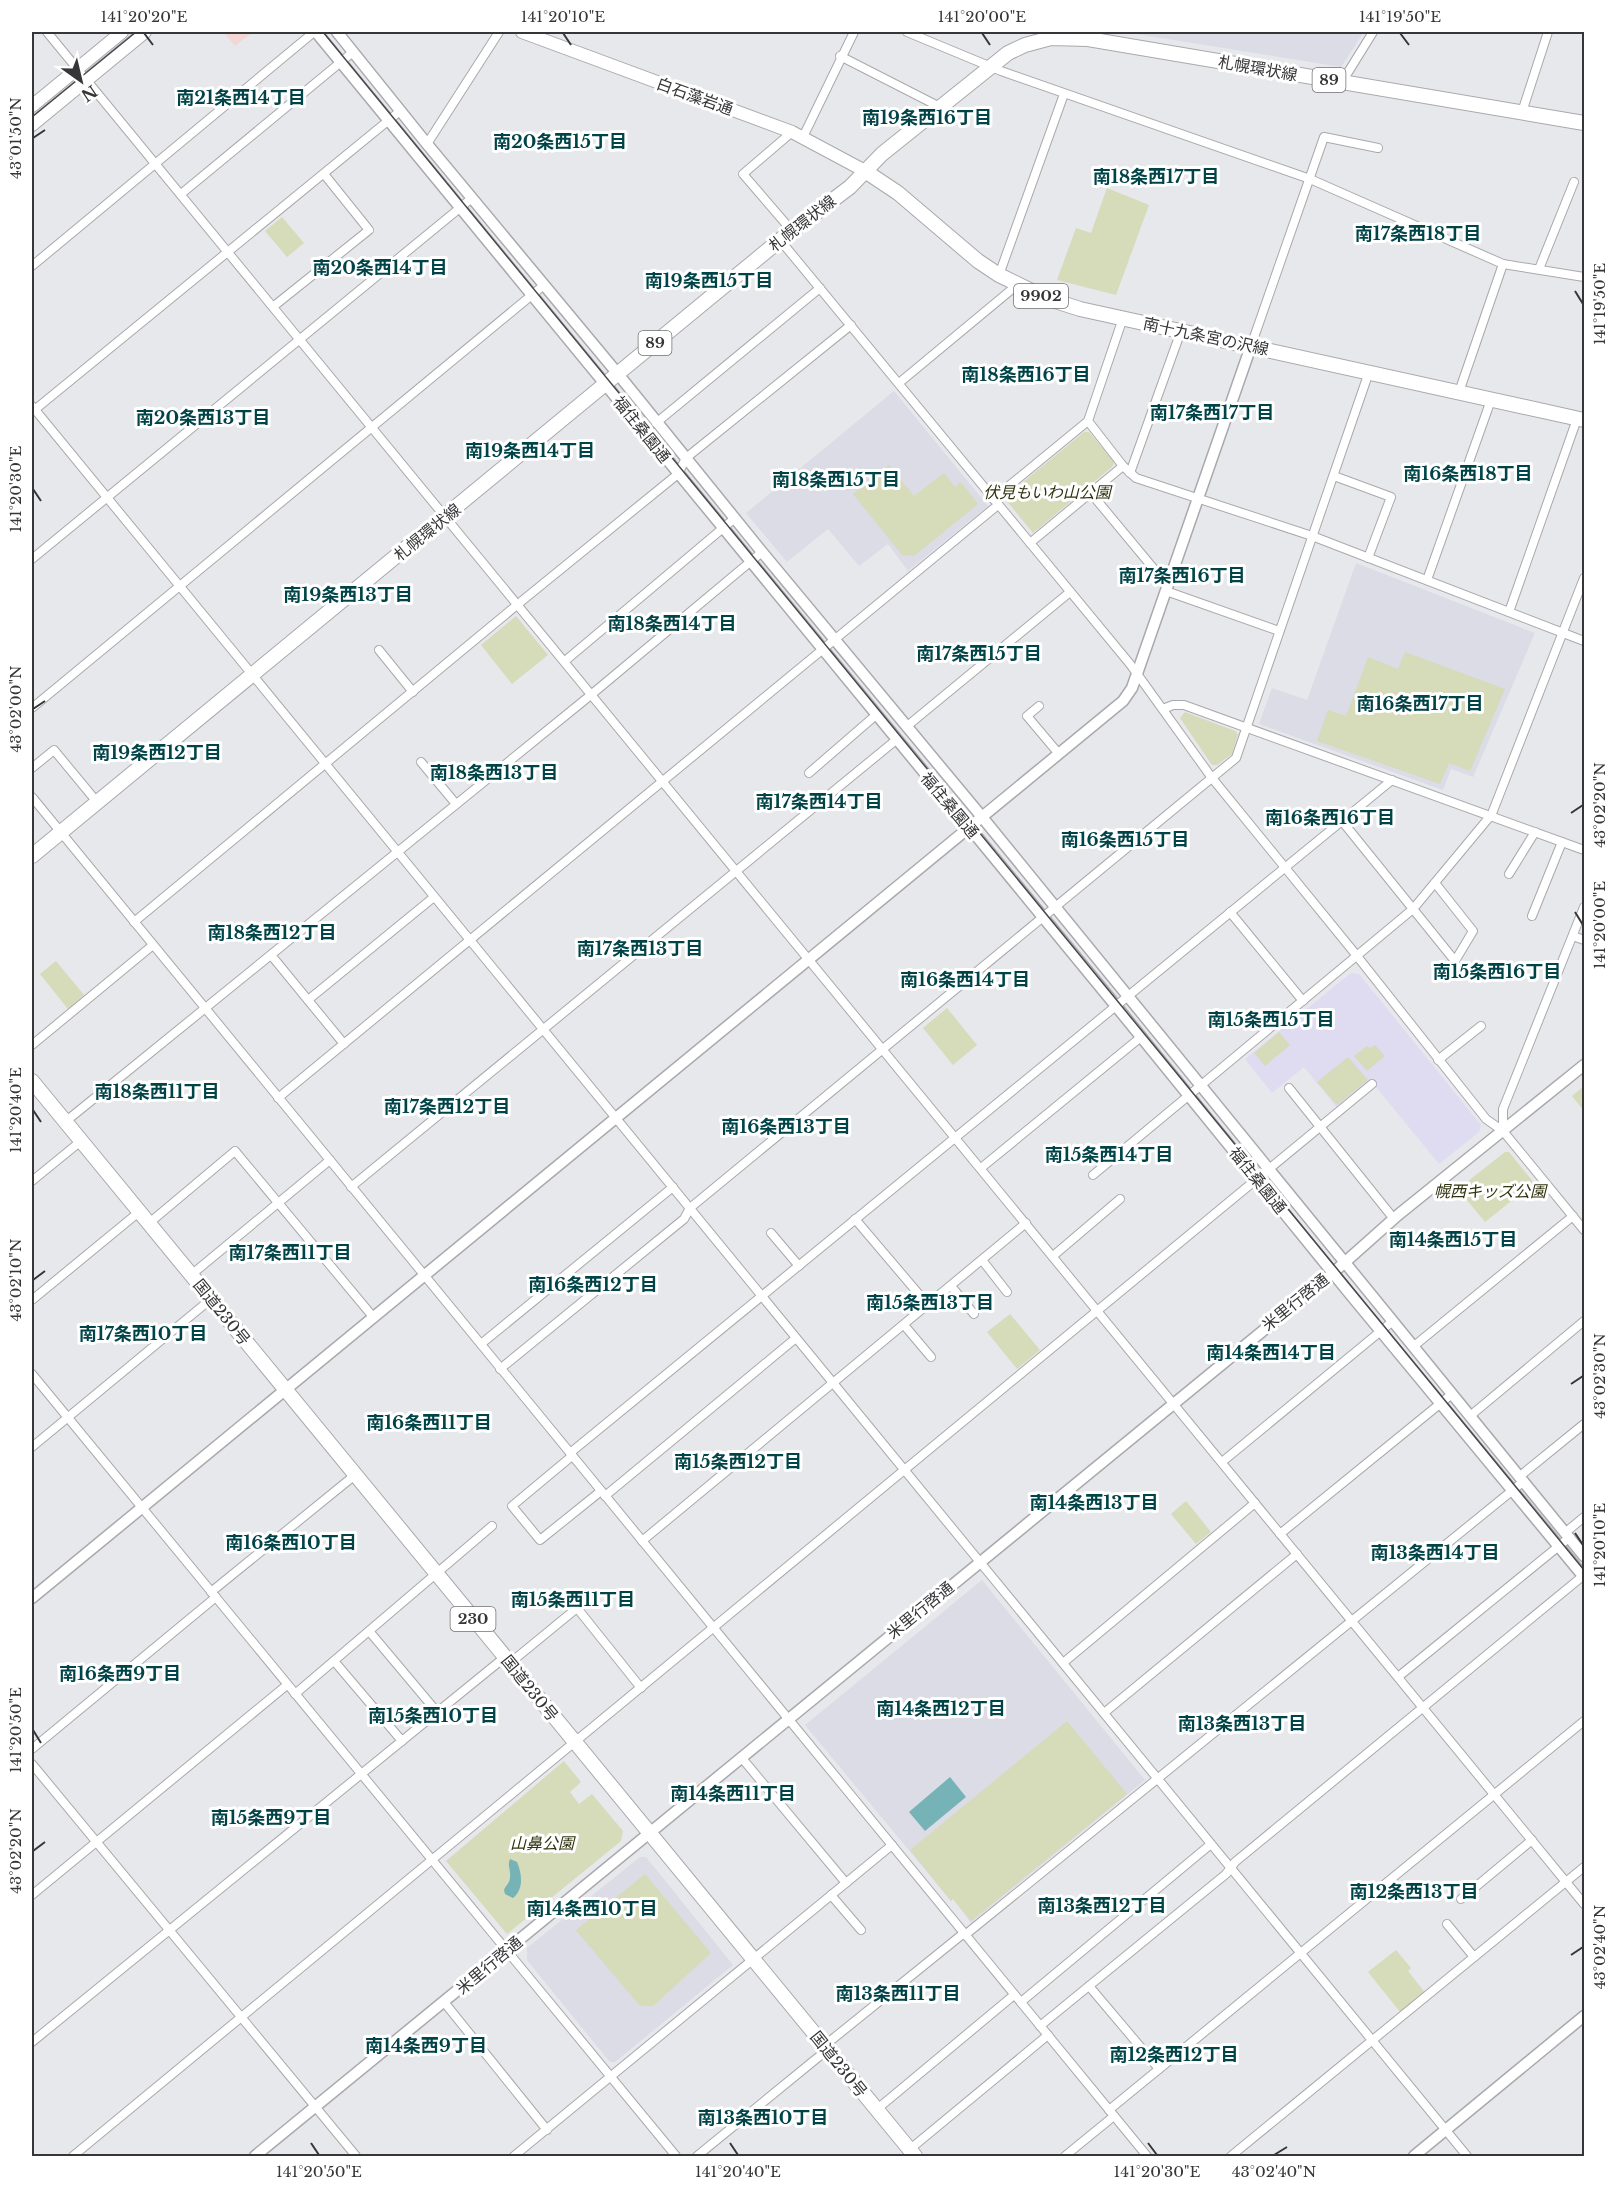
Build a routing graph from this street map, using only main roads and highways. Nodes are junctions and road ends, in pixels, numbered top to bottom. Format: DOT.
graph roads {
  1 [pos="122,32"];
  2 [pos="145,32"];
  3 [pos="522,32"];
  4 [pos="1074,33"];
  5 [pos="32,106"];
  6 [pos="1584,123"];
  7 [pos="32,125"];
  8 [pos="864,171"];
  9 [pos="1581,419"];
  10 [pos="32,856"];
  11 [pos="33,1085"];
  12 [pos="912,2154"];
  1 -- 5 [label="main road"];
  2 -- 7 [label="main road"];
  3 -- 8 [label="main road, 白石藻岩通"];
  4 -- 6 [label="main road, 札幌環状線 / 89"];
  4 -- 8 [label="main road, 札幌環状線 / 89"];
  8 -- 9 [label="main road, 南十九条宮の沢線 / 9902"];
  8 -- 10 [label="main road, 札幌環状線 / 89"];
  11 -- 12 [label="main road, 国道230号 / 230"];
}
